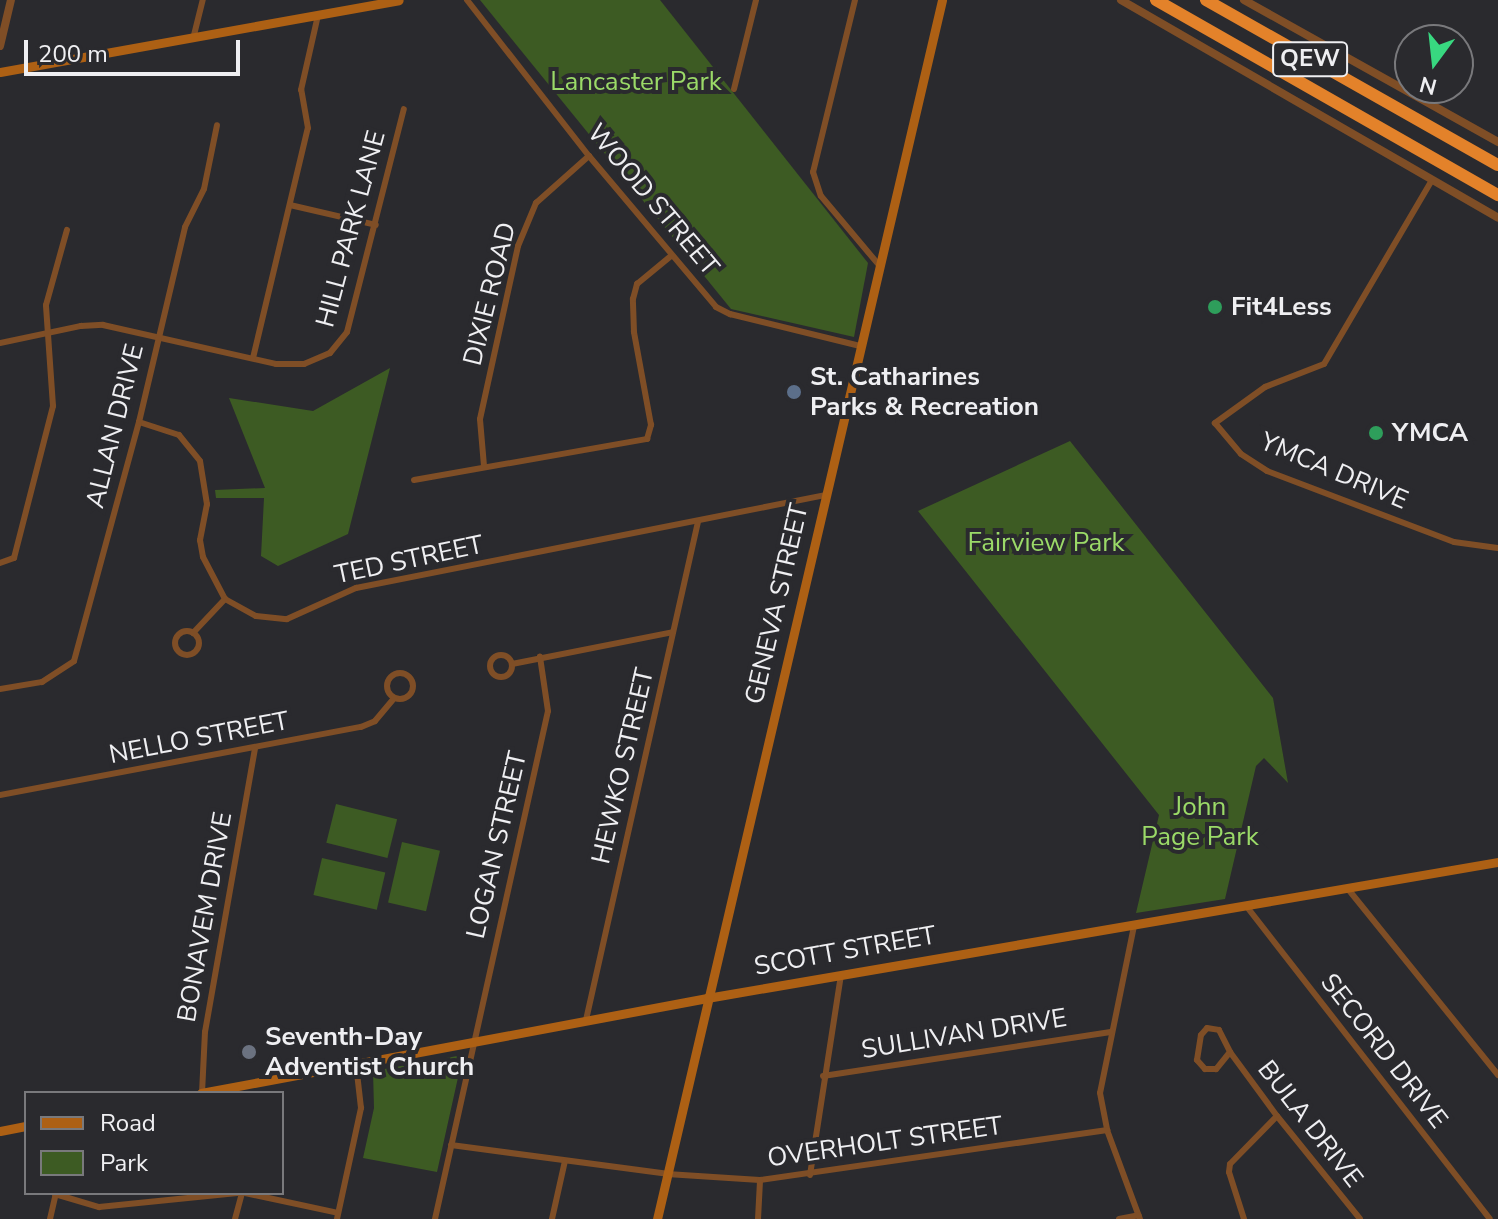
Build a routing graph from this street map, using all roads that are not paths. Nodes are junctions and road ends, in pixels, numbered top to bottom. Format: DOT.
graph roads {
  1 [pos="11,0"];
  2 [pos="203,0"];
  3 [pos="399,0"];
  4 [pos="467,0"];
  5 [pos="756,0"];
  6 [pos="855,0"];
  7 [pos="942,0"];
  8 [pos="1121,0"];
  9 [pos="1156,0"];
  10 [pos="1206,0"];
  11 [pos="1244,0"];
  12 [pos="318,15"];
  13 [pos="194,35"];
  14 [pos="0,46"];
  15 [pos="0,72"];
  16 [pos="734,89"];
  17 [pos="404,109"];
  18 [pos="1414,118"];
  19 [pos="217,125"];
  20 [pos="1498,142"];
  21 [pos="589,156"];
  22 [pos="1498,158"];
  23 [pos="1498,165"];
  24 [pos="1432,180"];
  25 [pos="1498,195"];
  26 [pos="290,205"];
  27 [pos="1498,218"];
  28 [pos="376,225"];
  29 [pos="67,230"];
  30 [pos="672,255"];
  31 [pos="879,265"];
  32 [pos="47,333"];
  33 [pos="159,338"];
  34 [pos="0,343"];
  35 [pos="860,346"];
  36 [pos="253,358"];
  37 [pos="139,422"];
  38 [pos="484,466"];
  39 [pos="414,480"];
  40 [pos="825,495"];
  41 [pos="698,522"];
  42 [pos="1498,548"];
  43 [pos="0,563"];
  44 [pos="225,599"];
  45 [pos="673,632"];
  46 [pos="193,633"];
  47 [pos="540,657"];
  48 [pos="512,664"];
  49 [pos="0,689"];
  50 [pos="394,698"];
  51 [pos="255,749"];
  52 [pos="0,795"];
  53 [pos="1498,862"];
  54 [pos="1348,889"];
  55 [pos="1247,907"];
  56 [pos="1134,926"];
  57 [pos="841,975"];
  58 [pos="707,998"];
  59 [pos="586,1020"];
  60 [pos="1111,1032"];
  61 [pos="473,1042"];
  62 [pos="1230,1052"];
  63 [pos="356,1064"];
  64 [pos="1498,1075"];
  65 [pos="823,1076"];
  66 [pos="202,1091"];
  67 [pos="213,1091"];
  68 [pos="1277,1116"];
  69 [pos="24,1126"];
  70 [pos="1107,1130"];
  71 [pos="0,1131"];
  72 [pos="451,1145"];
  73 [pos="565,1161"];
  74 [pos="667,1174"];
  75 [pos="810,1175"];
  76 [pos="760,1180"];
  77 [pos="56,1195"];
  78 [pos="59,1195"];
  79 [pos="221,1195"];
  80 [pos="241,1195"];
  81 [pos="249,1195"];
  82 [pos="337,1216"];
  83 [pos="1139,1217"];
  84 [pos="50,1219"];
  85 [pos="235,1219"];
  86 [pos="435,1219"];
  87 [pos="552,1219"];
  88 [pos="657,1219"];
  89 [pos="758,1219"];
  90 [pos="1119,1219"];
  91 [pos="1244,1219"];
  92 [pos="1360,1219"];
  93 [pos="1490,1219"];
  1 -- 14 [label="street"];
  2 -- 13 [label="street"];
  3 -- 12 [label="main road"];
  4 -- 21 [label="street, WOOD STREET"];
  5 -- 16 [label="street"];
  6 -- 31 [label="street"];
  7 -- 31 [label="main road, GENEVA STREET"];
  8 -- 24 [label="street"];
  9 -- 25 [label="highway, QEW"];
  10 -- 18 [label="highway, QEW"];
  11 -- 20 [label="street"];
  12 -- 13 [label="main road"];
  12 -- 26 [label="street"];
  13 -- 15 [label="main road"];
  17 -- 28 [label="street, HILL PARK LANE"];
  18 -- 22 [label="highway"];
  18 -- 23 [label="highway, QEW"];
  19 -- 33 [label="street, ALLAN DRIVE"];
  21 -- 30 [label="street, WOOD STREET"];
  21 -- 38 [label="street, DIXIE ROAD"];
  24 -- 27 [label="street"];
  24 -- 42 [label="street, YMCA DRIVE"];
  26 -- 28 [label="street"];
  26 -- 36 [label="street"];
  28 -- 36 [label="street, HILL PARK LANE"];
  29 -- 32 [label="street"];
  30 -- 35 [label="street, WOOD STREET"];
  30 -- 38 [label="street"];
  31 -- 35 [label="main road, GENEVA STREET"];
  32 -- 33 [label="street, HILL PARK LANE"];
  32 -- 34 [label="street, HILL PARK LANE"];
  32 -- 43 [label="street"];
  33 -- 36 [label="street, HILL PARK LANE"];
  33 -- 37 [label="street, ALLAN DRIVE"];
  35 -- 40 [label="main road, GENEVA STREET"];
  37 -- 44 [label="street"];
  37 -- 49 [label="street, ALLAN DRIVE"];
  38 -- 39 [label="street"];
  40 -- 41 [label="street, TED STREET"];
  40 -- 58 [label="main road, GENEVA STREET"];
  41 -- 44 [label="street, TED STREET"];
  41 -- 45 [label="street, HEWKO STREET"];
  44 -- 46 [label="street"];
  45 -- 47 [label="street"];
  45 -- 59 [label="street, HEWKO STREET"];
  46 -- 46 [label="street"];
  47 -- 48 [label="street"];
  47 -- 61 [label="street, LOGAN STREET"];
  50 -- 50 [label="street"];
  50 -- 51 [label="street, NELLO STREET"];
  51 -- 52 [label="street, NELLO STREET"];
  51 -- 66 [label="street, BONAVEM DRIVE"];
  53 -- 54 [label="main road, SCOTT STREET"];
  54 -- 55 [label="main road, SCOTT STREET"];
  54 -- 64 [label="street"];
  55 -- 56 [label="main road, SCOTT STREET"];
  55 -- 93 [label="street, SECORD DRIVE"];
  56 -- 57 [label="main road, SCOTT STREET"];
  56 -- 60 [label="street"];
  57 -- 58 [label="main road, SCOTT STREET"];
  57 -- 65 [label="street"];
  58 -- 59 [label="main road, SCOTT STREET"];
  58 -- 74 [label="main road, GENEVA STREET"];
  59 -- 61 [label="main road, SCOTT STREET"];
  60 -- 65 [label="street, SULLIVAN DRIVE"];
  60 -- 70 [label="street"];
  61 -- 63 [label="main road, SCOTT STREET"];
  61 -- 72 [label="street, LOGAN STREET"];
  62 -- 62 [label="street, BULA DRIVE"];
  62 -- 68 [label="street, BULA DRIVE"];
  63 -- 67 [label="main road, SCOTT STREET"];
  63 -- 82 [label="street"];
  65 -- 75 [label="street"];
  68 -- 91 [label="street"];
  68 -- 92 [label="street, BULA DRIVE"];
  69 -- 71 [label="main road"];
  70 -- 75 [label="street, OVERHOLT STREET"];
  70 -- 83 [label="street"];
  72 -- 73 [label="street, OVERHOLT STREET"];
  72 -- 86 [label="street, LOGAN STREET"];
  73 -- 74 [label="street, OVERHOLT STREET"];
  73 -- 87 [label="street"];
  74 -- 76 [label="street, OVERHOLT STREET"];
  74 -- 88 [label="main road, GENEVA STREET"];
  75 -- 76 [label="street, OVERHOLT STREET"];
  76 -- 89 [label="street"];
  77 -- 84 [label="street"];
  78 -- 79 [label="street"];
  80 -- 85 [label="street"];
  81 -- 82 [label="street"];
  83 -- 90 [label="street"];
}
